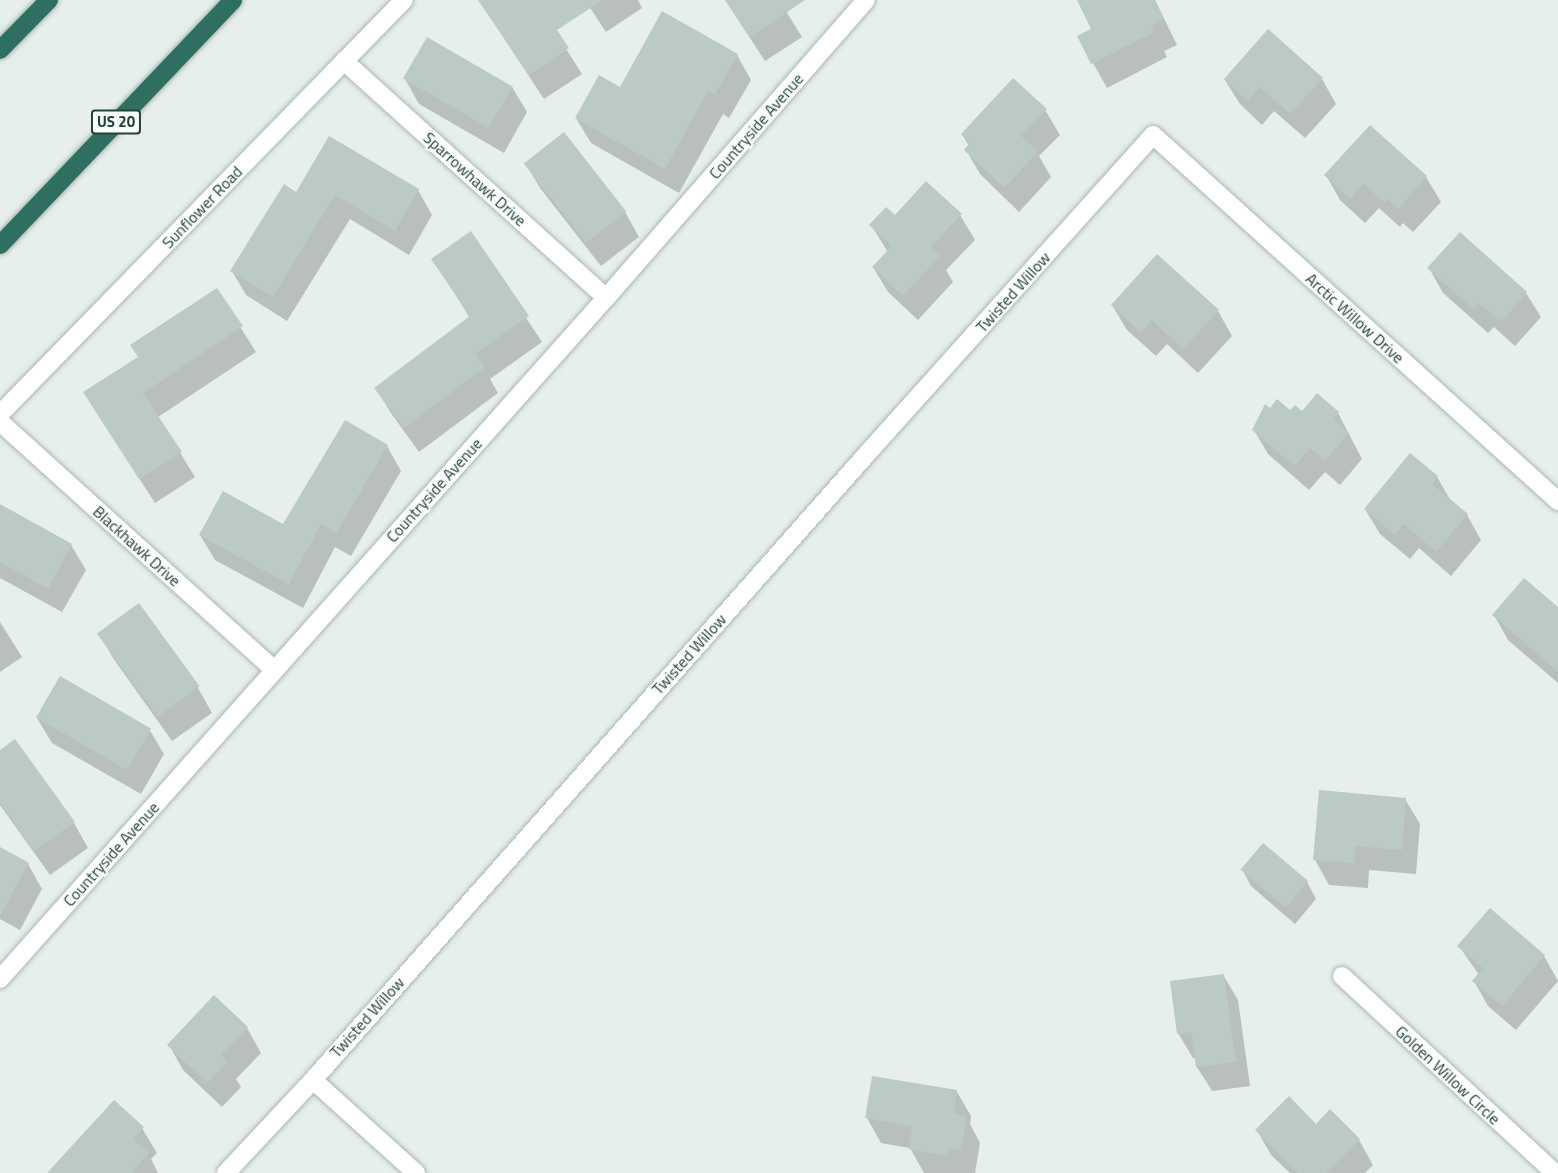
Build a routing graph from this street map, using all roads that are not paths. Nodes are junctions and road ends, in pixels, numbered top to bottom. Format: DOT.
graph roads {
  1 [pos="49,0"];
  2 [pos="233,0"];
  3 [pos="404,0"];
  4 [pos="866,0"];
  5 [pos="0,50"];
  6 [pos="344,61"];
  7 [pos="1153,135"];
  8 [pos="0,245"];
  9 [pos="606,298"];
  10 [pos="0,414"];
  11 [pos="0,422"];
  12 [pos="1558,501"];
  13 [pos="274,670"];
  14 [pos="1342,976"];
  15 [pos="0,979"];
  16 [pos="313,1080"];
  17 [pos="226,1173"];
  18 [pos="416,1173"];
  19 [pos="1555,1173"];
  1 -- 5 [label="highway"];
  2 -- 8 [label="highway, US 20"];
  3 -- 6 [label="street, Sunflower Road"];
  4 -- 9 [label="street, Countryside Avenue"];
  6 -- 9 [label="street, Sparrowhawk Drive"];
  6 -- 10 [label="street, Sunflower Road"];
  7 -- 12 [label="street, Arctic Willow Drive"];
  7 -- 16 [label="street, Twisted Willow"];
  9 -- 13 [label="street, Countryside Avenue"];
  11 -- 13 [label="street, Blackhawk Drive"];
  13 -- 15 [label="street, Countryside Avenue"];
  14 -- 19 [label="street, Golden Willow Circle"];
  16 -- 17 [label="street, Twisted Willow"];
  16 -- 18 [label="street"];
}
